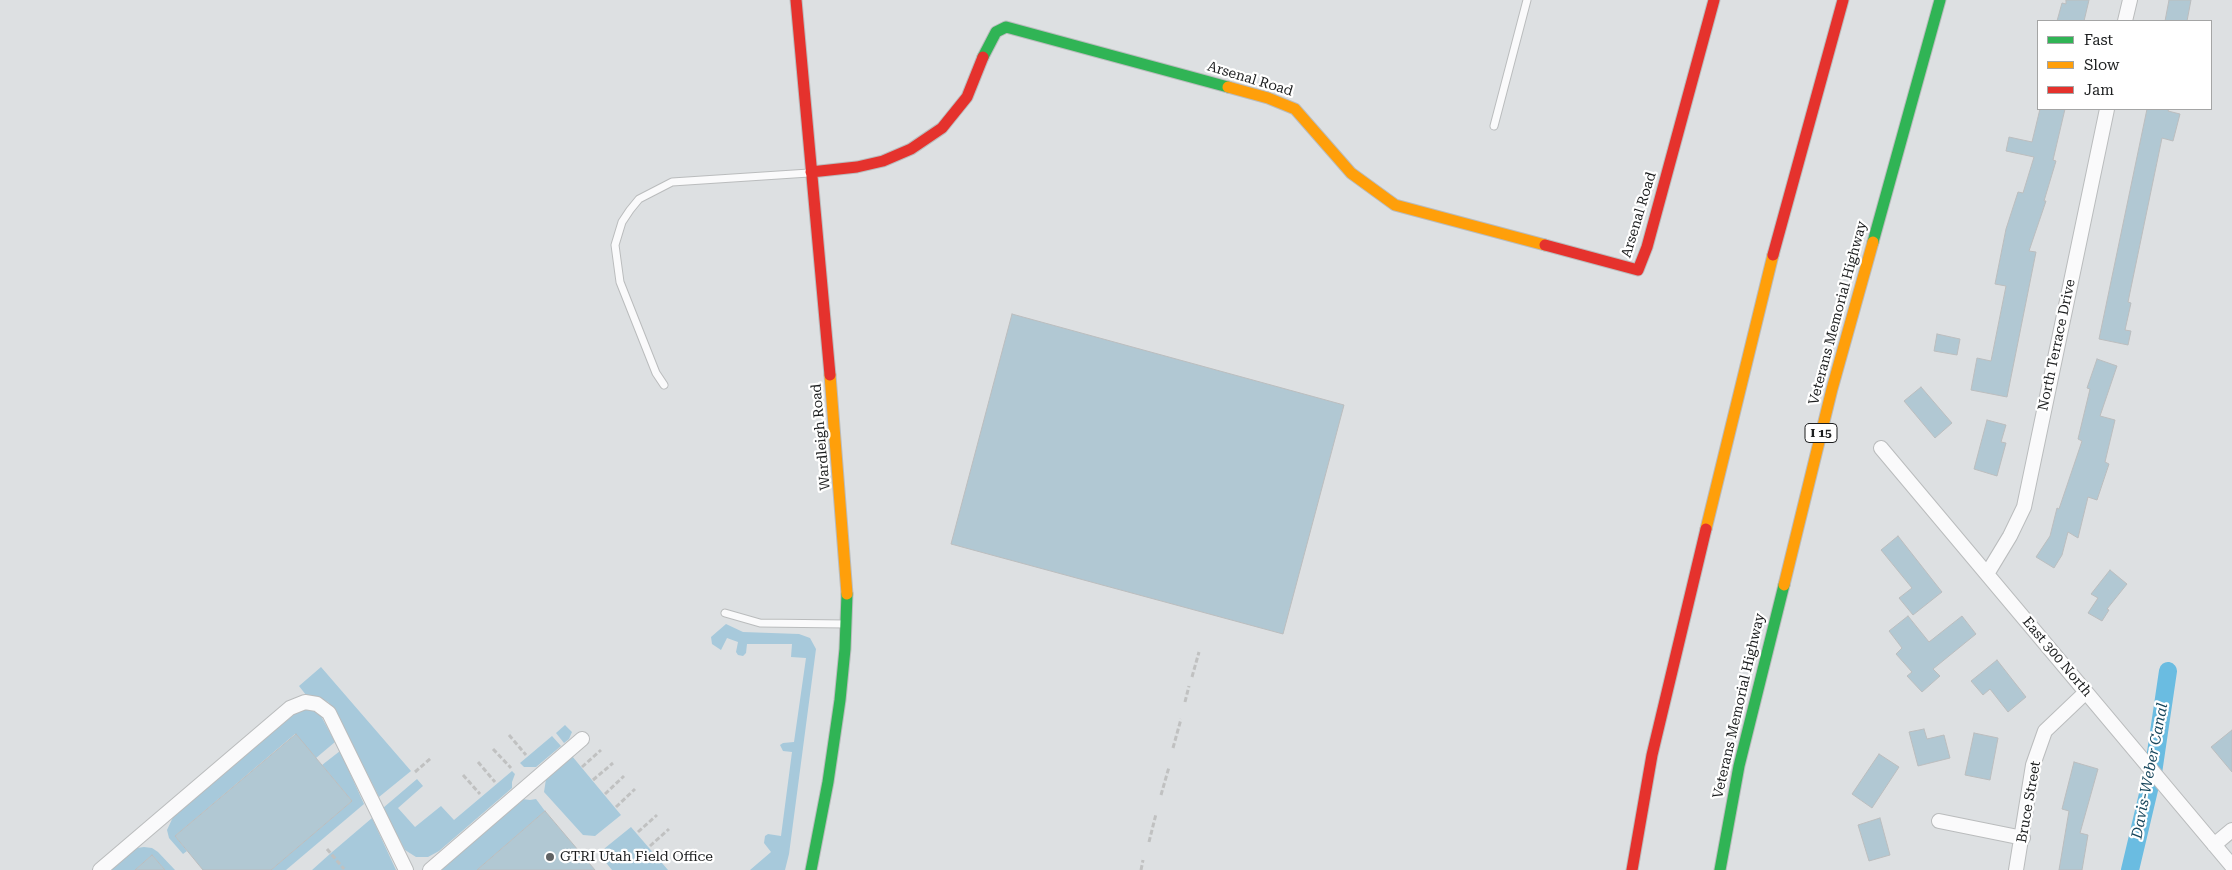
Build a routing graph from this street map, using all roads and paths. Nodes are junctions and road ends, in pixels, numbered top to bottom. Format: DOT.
graph roads {
  1 [pos="796,0"];
  2 [pos="1527,0"];
  3 [pos="1714,0"];
  4 [pos="1843,0"];
  5 [pos="1940,0"];
  6 [pos="2130,0"];
  7 [pos="2125,20"];
  8 [pos="2107,110"];
  9 [pos="1494,126"];
  10 [pos="811,172"];
  11 [pos="664,385"];
  12 [pos="1881,448"];
  13 [pos="1987,574"];
  14 [pos="724,612"];
  15 [pos="846,624"];
  16 [pos="1198,652"];
  17 [pos="1192,677"];
  18 [pos="1189,686"];
  19 [pos="2086,692"];
  20 [pos="1185,702"];
  21 [pos="1181,719"];
  22 [pos="509,736"];
  23 [pos="582,739"];
  24 [pos="1173,748"];
  25 [pos="493,749"];
  26 [pos="601,750"];
  27 [pos="526,755"];
  28 [pos="431,758"];
  29 [pos="478,762"];
  30 [pos="613,763"];
  31 [pos="1169,767"];
  32 [pos="511,768"];
  33 [pos="582,768"];
  34 [pos="415,772"];
  35 [pos="463,775"];
  36 [pos="624,776"];
  37 [pos="593,780"];
  38 [pos="495,782"];
  39 [pos="635,789"];
  40 [pos="480,794"];
  41 [pos="605,794"];
  42 [pos="1161,795"];
  43 [pos="616,807"];
  44 [pos="1156,814"];
  45 [pos="658,815"];
  46 [pos="1939,821"];
  47 [pos="669,829"];
  48 [pos="2232,830"];
  49 [pos="638,832"];
  50 [pos="2023,838"];
  51 [pos="1149,842"];
  52 [pos="2214,845"];
  53 [pos="650,846"];
  54 [pos="327,849"];
  55 [pos="589,852"];
  56 [pos="584,857"];
  57 [pos="1143,860"];
  58 [pos="2232,866"];
  59 [pos="344,869"];
  60 [pos="100,870"];
  61 [pos="406,870"];
  62 [pos="430,870"];
  63 [pos="812,870"];
  64 [pos="1141,870"];
  65 [pos="1632,870"];
  66 [pos="1720,870"];
  67 [pos="2016,870"];
  1 -- 10 [label="main road, Wardleigh Road"];
  2 -- 9 [label="lane"];
  3 -- 10 [label="main road, Arsenal Road"];
  4 -- 65 [label="main road"];
  5 -- 66 [label="main road, Veterans Memorial Highway / I 15"];
  6 -- 7 [label="street"];
  8 -- 13 [label="street, North Terrace Drive"];
  10 -- 11 [label="lane"];
  10 -- 15 [label="main road, Wardleigh Road"];
  12 -- 13 [label="street, East 300 North"];
  13 -- 19 [label="street, East 300 North"];
  14 -- 15 [label="lane"];
  15 -- 63 [label="main road, Wardleigh Road"];
  16 -- 17 [label="path"];
  18 -- 20 [label="path"];
  19 -- 50 [label="street, Bruce Street"];
  19 -- 52 [label="street, East 300 North"];
  21 -- 24 [label="path"];
  22 -- 27 [label="path"];
  23 -- 62 [label="street"];
  25 -- 32 [label="path"];
  26 -- 33 [label="path"];
  28 -- 34 [label="path"];
  29 -- 38 [label="path"];
  30 -- 37 [label="path"];
  31 -- 42 [label="path"];
  35 -- 40 [label="path"];
  36 -- 41 [label="path"];
  39 -- 43 [label="path"];
  44 -- 51 [label="path"];
  45 -- 49 [label="path"];
  46 -- 50 [label="street"];
  47 -- 53 [label="path"];
  48 -- 52 [label="street"];
  50 -- 67 [label="street, Bruce Street"];
  52 -- 58 [label="street, East 300 North"];
  54 -- 59 [label="path"];
  55 -- 56 [label="path"];
  57 -- 64 [label="path"];
  60 -- 61 [label="street"];
}
